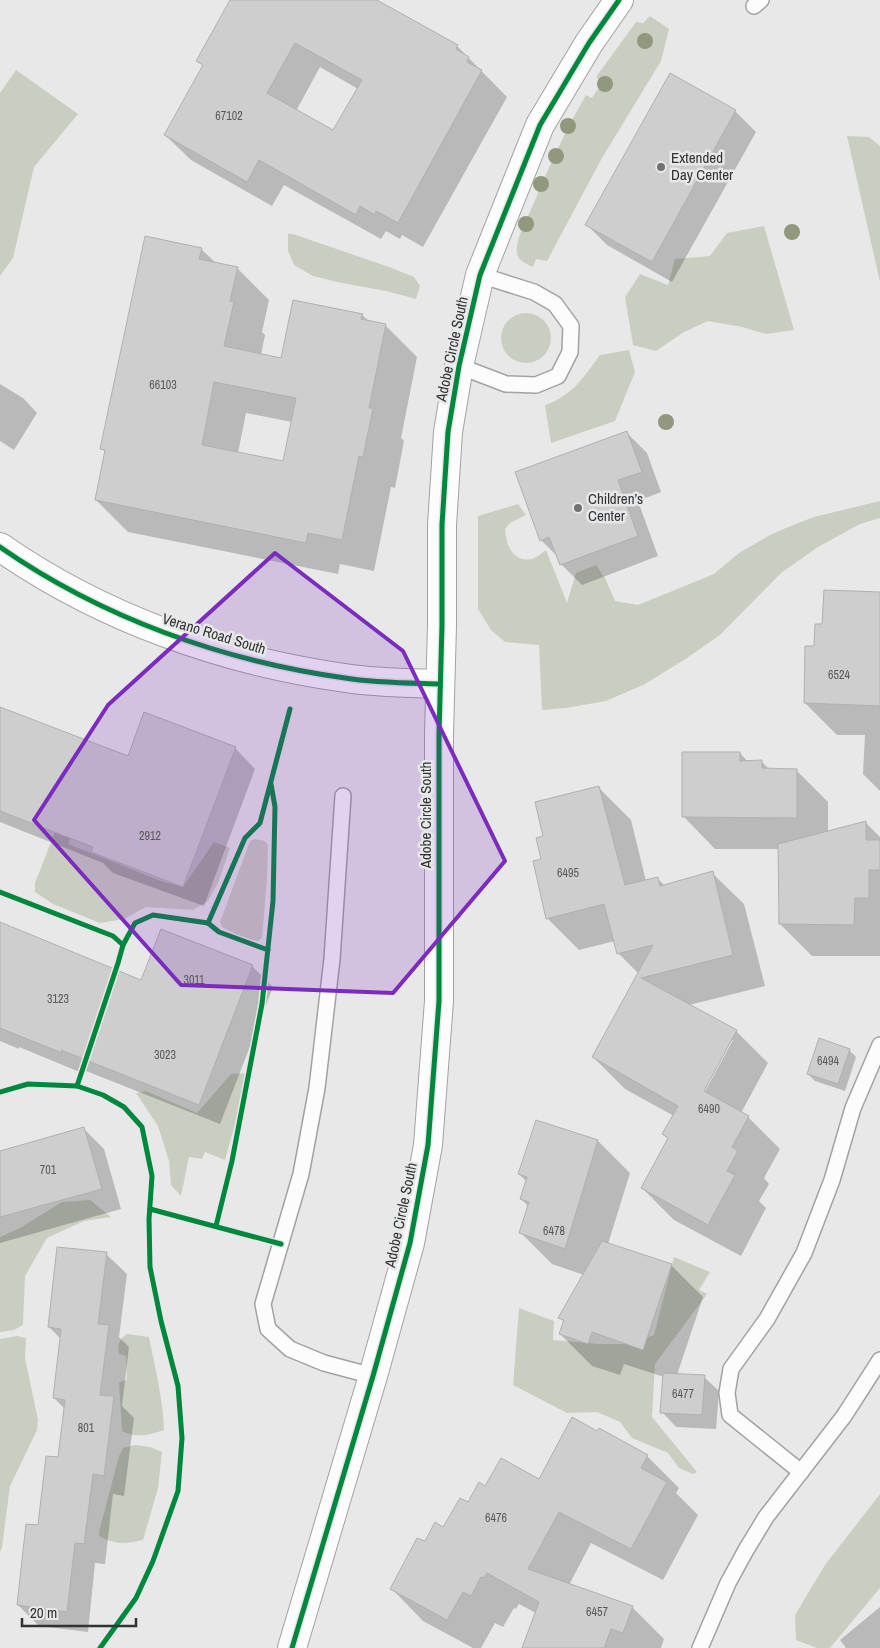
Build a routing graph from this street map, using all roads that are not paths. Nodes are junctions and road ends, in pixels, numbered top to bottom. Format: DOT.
graph roads {
  1 [pos="619,0"];
  2 [pos="480,275"];
  3 [pos="458,366"];
  4 [pos="0,547"];
  5 [pos="440,684"];
  6 [pos="343,796"];
  7 [pos="880,1045"];
  8 [pos="880,1360"];
  9 [pos="373,1376"];
  10 [pos="801,1472"];
  11 [pos="292,1648"];
  12 [pos="700,1648"];
  1 -- 2 [label="street, Adobe Circle South"];
  2 -- 3 [label="street, Adobe Circle South"];
  2 -- 3 [label="lane"];
  3 -- 5 [label="street, Adobe Circle South"];
  4 -- 5 [label="street, Verano Road South"];
  5 -- 9 [label="street, Adobe Circle South"];
  6 -- 9 [label="lane"];
  7 -- 10 [label="lane"];
  8 -- 10 [label="lane"];
  9 -- 11 [label="street, Adobe Circle South"];
  10 -- 12 [label="lane"];
}
